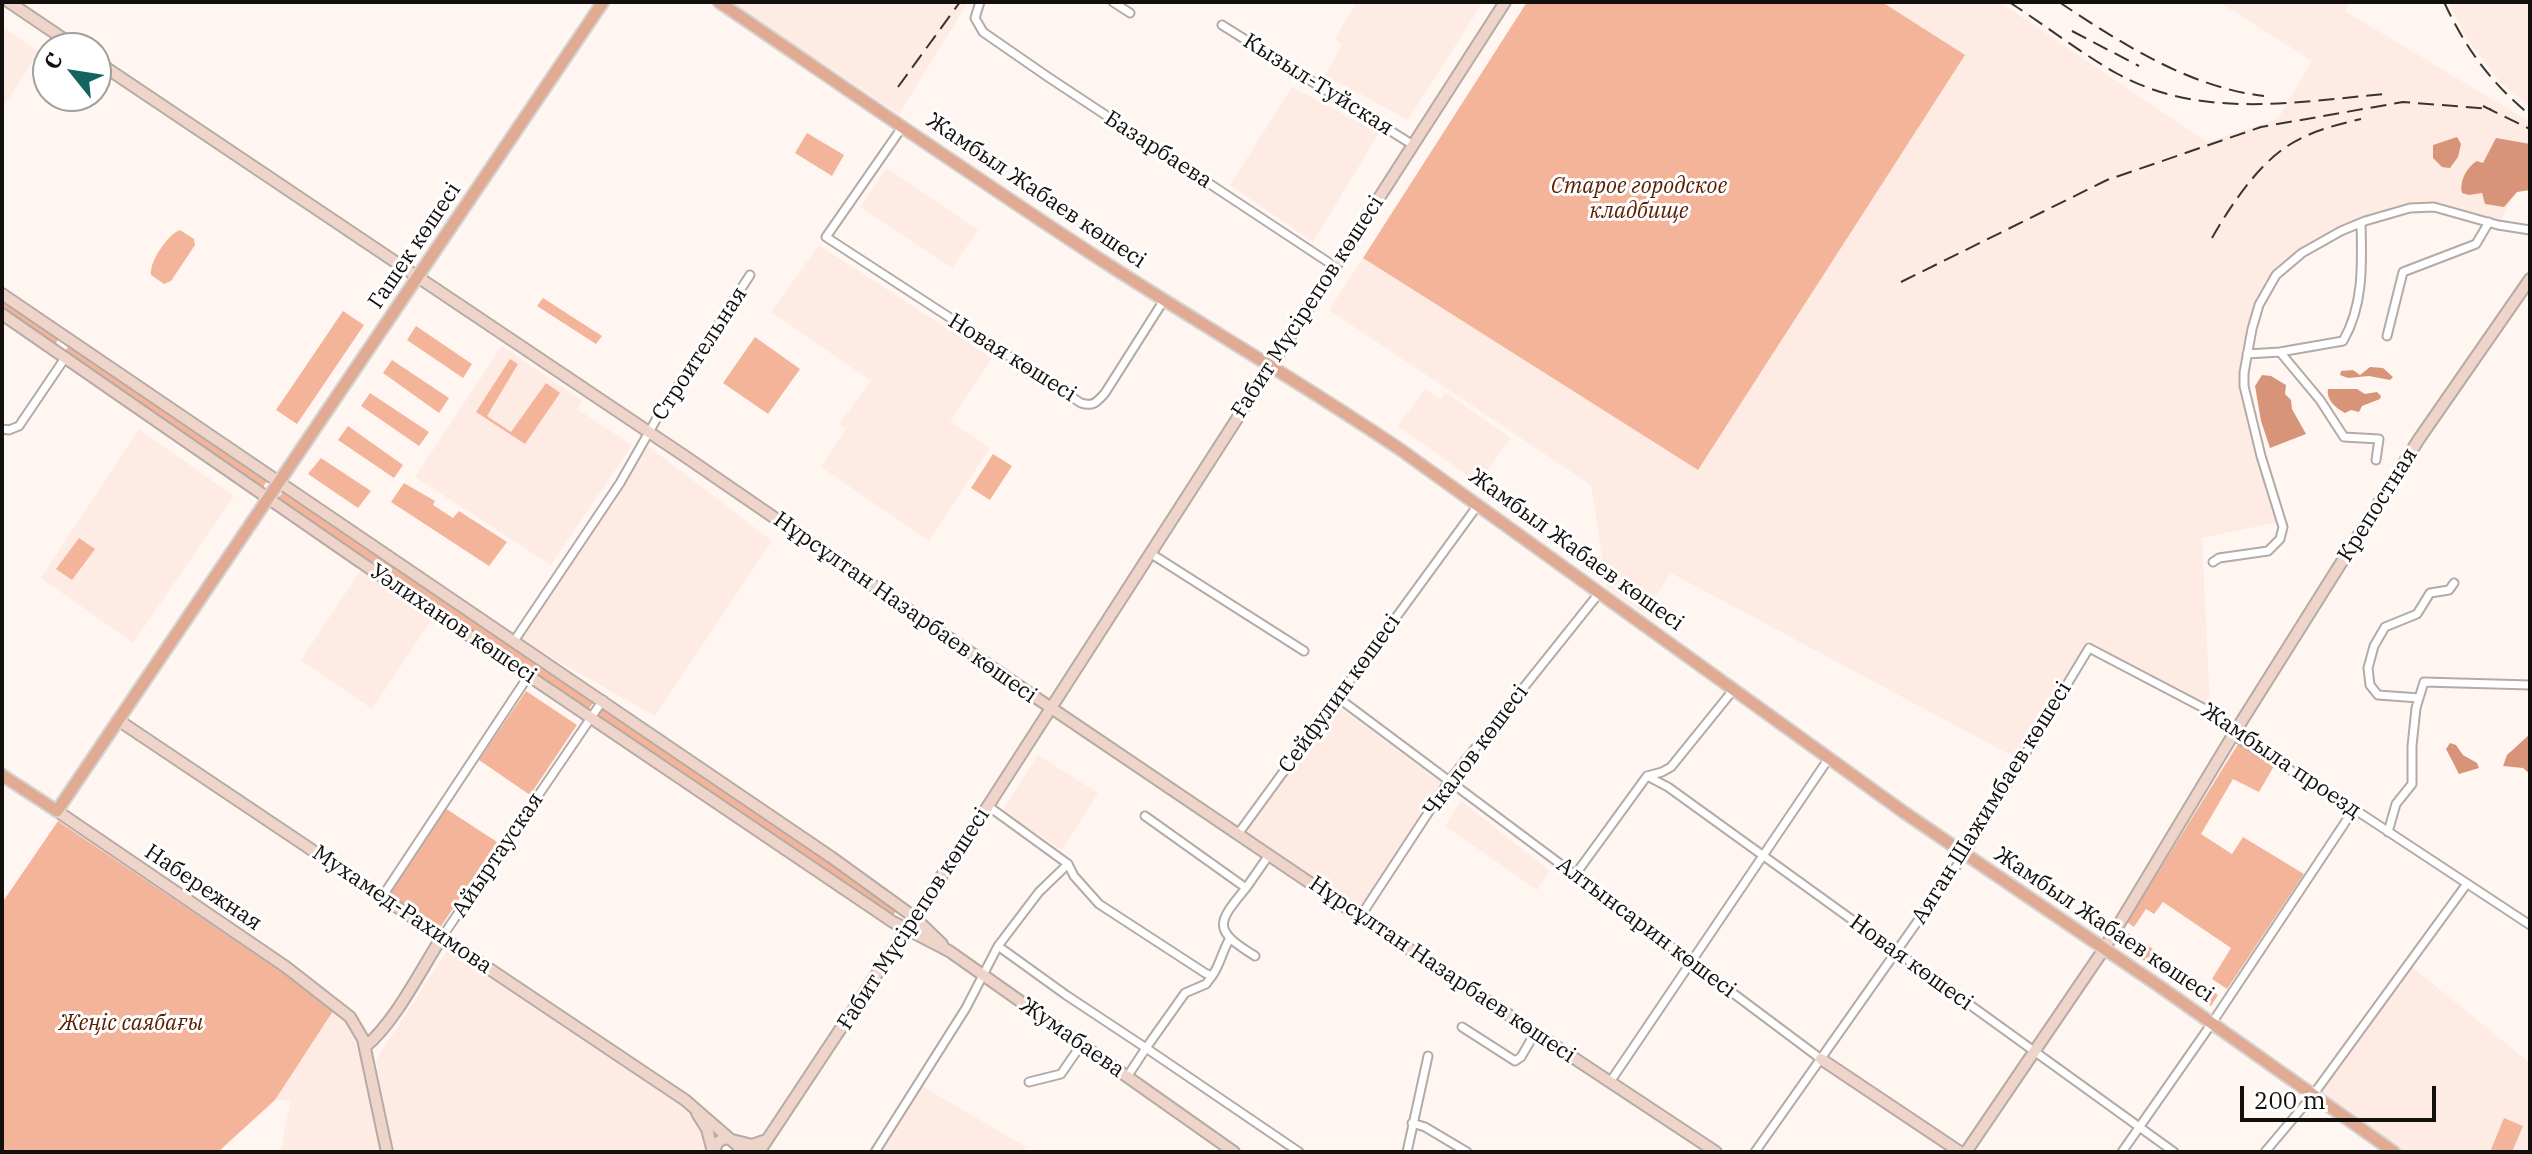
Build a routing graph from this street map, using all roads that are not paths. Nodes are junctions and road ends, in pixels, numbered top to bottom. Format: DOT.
graph roads {
  1 [pos="9,2"];
  2 [pos="606,2"];
  3 [pos="719,2"];
  4 [pos="980,2"];
  5 [pos="1113,2"];
  6 [pos="1505,2"];
  7 [pos="1130,13"];
  8 [pos="1222,25"];
  9 [pos="53,32"];
  10 [pos="112,72"];
  11 [pos="903,126"];
  12 [pos="1413,145"];
  13 [pos="2489,222"];
  14 [pos="2361,223"];
  15 [pos="2530,230"];
  16 [pos="1334,266"];
  17 [pos="750,275"];
  18 [pos="418,277"];
  19 [pos="2530,279"];
  20 [pos="2,294"];
  21 [pos="1164,300"];
  22 [pos="2,314"];
  23 [pos="2387,336"];
  24 [pos="66,339"];
  25 [pos="2280,352"];
  26 [pos="2247,354"];
  27 [pos="61,355"];
  28 [pos="1270,367"];
  29 [pos="2,429"];
  30 [pos="650,433"];
  31 [pos="2376,460"];
  32 [pos="279,482"];
  33 [pos="267,499"];
  34 [pos="1478,505"];
  35 [pos="1150,553"];
  36 [pos="2213,562"];
  37 [pos="2454,583"];
  38 [pos="1600,592"];
  39 [pos="469,609"];
  40 [pos="457,627"];
  41 [pos="514,641"];
  42 [pos="2089,648"];
  43 [pos="1304,651"];
  44 [pos="529,675"];
  45 [pos="2530,685"];
  46 [pos="1734,689"];
  47 [pos="1337,697"];
  48 [pos="2419,698"];
  49 [pos="603,700"];
  50 [pos="1050,707"];
  51 [pos="591,718"];
  52 [pos="118,720"];
  53 [pos="2233,735"];
  54 [pos="1829,758"];
  55 [pos="2,775"];
  56 [pos="1647,776"];
  57 [pos="1449,781"];
  58 [pos="988,806"];
  59 [pos="2354,809"];
  60 [pos="57,811"];
  61 [pos="1145,816"];
  62 [pos="2388,832"];
  63 [pos="1238,834"];
  64 [pos="1965,854"];
  65 [pos="1269,855"];
  66 [pos="1762,856"];
  67 [pos="1068,864"];
  68 [pos="1575,875"];
  69 [pos="2466,885"];
  70 [pos="1246,888"];
  71 [pos="382,897"];
  72 [pos="914,917"];
  73 [pos="1360,917"];
  74 [pos="2530,925"];
  75 [pos="906,929"];
  76 [pos="442,937"];
  77 [pos="1229,940"];
  78 [pos="998,946"];
  79 [pos="2104,949"];
  80 [pos="949,951"];
  81 [pos="1896,952"];
  82 [pos="1255,956"];
  83 [pos="1691,962"];
  84 [pos="983,974"];
  85 [pos="1212,976"];
  86 [pos="2212,1023"];
  87 [pos="356,1024"];
  88 [pos="383,1027"];
  89 [pos="1462,1027"];
  90 [pos="1535,1033"];
  91 [pos="1081,1045"];
  92 [pos="365,1047"];
  93 [pos="1146,1048"];
  94 [pos="2034,1052"];
  95 [pos="1428,1056"];
  96 [pos="1821,1059"];
  97 [pos="1127,1077"];
  98 [pos="1029,1082"];
  99 [pos="1610,1082"];
  100 [pos="2313,1095"];
  101 [pos="685,1100"];
  102 [pos="1412,1123"];
  103 [pos="2139,1127"];
  104 [pos="768,1139"];
  105 [pos="734,1141"];
  106 [pos="1226,1150"];
  107 [pos="387,1152"];
  108 [pos="714,1152"];
  109 [pos="745,1152"];
  110 [pos="759,1152"];
  111 [pos="875,1152"];
  112 [pos="1299,1152"];
  113 [pos="1407,1152"];
  114 [pos="1467,1152"];
  115 [pos="1716,1152"];
  116 [pos="1755,1152"];
  117 [pos="1963,1152"];
  118 [pos="2122,1152"];
  119 [pos="2174,1152"];
  120 [pos="2265,1152"];
  121 [pos="2394,1152"];
  1 -- 9 [label="main road"];
  2 -- 18 [label="main road, Гашек көшесі"];
  3 -- 11 [label="main road, Жамбыл Жабаев көшесі"];
  4 -- 16 [label="street, Базарбаева"];
  5 -- 7 [label="street"];
  6 -- 12 [label="main road, Ғабит Мүсірепов көшесі"];
  8 -- 12 [label="street, Кызыл-Туйская"];
  10 -- 18 [label="main road, Нұрсұлтан Назарбаев көшесі"];
  11 -- 21 [label="main road, Жамбыл Жабаев көшесі"];
  11 -- 21 [label="street, Новая көшесі"];
  12 -- 16 [label="main road, Ғабит Мүсірепов көшесі"];
  13 -- 14 [label="street"];
  13 -- 15 [label="street"];
  13 -- 23 [label="street"];
  14 -- 25 [label="street"];
  14 -- 26 [label="street"];
  16 -- 28 [label="main road, Ғабит Мүсірепов көшесі"];
  17 -- 30 [label="street, Строительная"];
  18 -- 30 [label="main road, Нұрсұлтан Назарбаев көшесі"];
  18 -- 32 [label="main road, Гашек көшесі"];
  19 -- 53 [label="main road, Крепостная"];
  20 -- 24 [label="main road, Уәлиханов көшесі"];
  21 -- 28 [label="main road, Жамбыл Жабаев көшесі"];
  22 -- 27 [label="main road, Уәлиханов көшесі"];
  24 -- 27 [label="street"];
  24 -- 32 [label="main road, Уәлиханов көшесі"];
  25 -- 26 [label="street"];
  25 -- 31 [label="street"];
  26 -- 36 [label="street"];
  27 -- 29 [label="street"];
  27 -- 33 [label="main road, Уәлиханов көшесі"];
  28 -- 34 [label="main road, Жамбыл Жабаев көшесі"];
  28 -- 35 [label="main road, Ғабит Мүсірепов көшесі"];
  30 -- 41 [label="street"];
  30 -- 50 [label="main road, Нұрсұлтан Назарбаев көшесі"];
  32 -- 33 [label="main road, Гашек көшесі"];
  32 -- 39 [label="main road, Уәлиханов көшесі"];
  33 -- 40 [label="main road, Уәлиханов көшесі"];
  33 -- 52 [label="main road, Гашек көшесі"];
  34 -- 38 [label="main road, Жамбыл Жабаев көшесі"];
  34 -- 47 [label="street, Сейфулин көшесі"];
  35 -- 43 [label="street"];
  35 -- 50 [label="main road, Ғабит Мүсірепов көшесі"];
  37 -- 48 [label="street"];
  38 -- 46 [label="main road, Жамбыл Жабаев көшесі"];
  38 -- 57 [label="street, Чкалов көшесі"];
  39 -- 40 [label="main road"];
  39 -- 41 [label="main road, Уәлиханов көшесі"];
  40 -- 44 [label="main road, Уәлиханов көшесі"];
  41 -- 49 [label="main road, Уәлиханов көшесі"];
  42 -- 53 [label="street, Жамбыла проезд"];
  42 -- 64 [label="street, Аяган Шажимбаев көшесі"];
  44 -- 51 [label="main road, Уәлиханов көшесі"];
  44 -- 71 [label="street"];
  45 -- 48 [label="street, Жамбыла проезд"];
  46 -- 54 [label="main road, Жамбыл Жабаев көшесі"];
  46 -- 56 [label="street"];
  47 -- 57 [label="street, Алтынсарин көшесі"];
  47 -- 63 [label="street, Сейфулин көшесі"];
  48 -- 62 [label="street, Жамбыла проезд"];
  49 -- 51 [label="street, Айыртауская"];
  49 -- 72 [label="main road, Уәлиханов көшесі"];
  50 -- 58 [label="main road, Ғабит Мүсірепов көшесі"];
  50 -- 63 [label="main road, Нұрсұлтан Назарбаев көшесі"];
  51 -- 75 [label="main road, Уәлиханов көшесі"];
  51 -- 76 [label="street, Айыртауская"];
  52 -- 60 [label="main road, Гашек көшесі"];
  52 -- 71 [label="main road, Мухамед-Рахимова"];
  53 -- 59 [label="street, Жамбыла проезд"];
  53 -- 79 [label="main road, Крепостная"];
  54 -- 64 [label="main road, Жамбыл Жабаев көшесі"];
  54 -- 66 [label="street"];
  55 -- 60 [label="main road, Набережная"];
  56 -- 66 [label="street, Новая көшесі"];
  56 -- 68 [label="street"];
  57 -- 68 [label="street, Алтынсарин көшесі"];
  57 -- 73 [label="street, Чкалов көшесі"];
  58 -- 67 [label="street"];
  58 -- 72 [label="main road, Ғабит Мүсірепов көшесі"];
  59 -- 62 [label="street, Жамбыла проезд"];
  59 -- 86 [label="street"];
  60 -- 87 [label="main road, Набережная"];
  61 -- 70 [label="street"];
  62 -- 69 [label="street, Жамбыла проезд"];
  63 -- 65 [label="main road, Нұрсұлтан Назарбаев көшесі"];
  64 -- 79 [label="main road, Жамбыл Жабаев көшесі"];
  64 -- 81 [label="street, Аяган Шажимбаев көшесі"];
  65 -- 70 [label="street"];
  65 -- 73 [label="main road, Нұрсұлтан Назарбаев көшесі"];
  66 -- 81 [label="street, Новая көшесі"];
  66 -- 83 [label="street"];
  67 -- 78 [label="street"];
  67 -- 85 [label="street"];
  68 -- 83 [label="street, Алтынсарин көшесі"];
  69 -- 74 [label="street, Жамбыла проезд"];
  69 -- 100 [label="street"];
  70 -- 77 [label="street"];
  71 -- 76 [label="main road, Мухамед-Рахимова"];
  72 -- 75 [label="main road, Ғабит Мүсірепов көшесі"];
  72 -- 80 [label="main road"];
  73 -- 90 [label="main road, Нұрсұлтан Назарбаев көшесі"];
  75 -- 80 [label="main road, Жумабаева"];
  75 -- 104 [label="main road, Ғабит Мүсірепов көшесі"];
  76 -- 88 [label="main road, Айыртауская"];
  76 -- 101 [label="main road, Мухамед-Рахимова"];
  77 -- 82 [label="street"];
  77 -- 85 [label="street"];
  78 -- 84 [label="street"];
  78 -- 93 [label="street"];
  79 -- 86 [label="main road, Жамбыл Жабаев көшесі"];
  79 -- 94 [label="main road, Крепостная"];
  80 -- 84 [label="main road, Жумабаева"];
  81 -- 94 [label="street, Новая көшесі"];
  81 -- 96 [label="street, Аяган Шажимбаев көшесі"];
  83 -- 96 [label="street, Алтынсарин көшесі"];
  83 -- 99 [label="street"];
  84 -- 91 [label="main road, Жумабаева"];
  84 -- 111 [label="street"];
  85 -- 93 [label="street"];
  86 -- 100 [label="main road, Жамбыл Жабаев көшесі"];
  86 -- 103 [label="street"];
  87 -- 88 [label="main road"];
  87 -- 92 [label="main road, Набережная"];
  88 -- 92 [label="main road, Айыртауская"];
  89 -- 90 [label="street"];
  90 -- 99 [label="main road, Нұрсұлтан Назарбаев көшесі"];
  91 -- 97 [label="main road, Жумабаева"];
  91 -- 98 [label="street"];
  92 -- 107 [label="main road, Набережная"];
  93 -- 97 [label="street"];
  93 -- 112 [label="street"];
  94 -- 103 [label="street, Новая көшесі"];
  94 -- 117 [label="main road, Крепостная"];
  95 -- 102 [label="street"];
  96 -- 116 [label="street, Аяган Шажимбаев көшесі"];
  96 -- 117 [label="main road, Алтынсарин көшесі"];
  97 -- 106 [label="main road, Жумабаева"];
  99 -- 115 [label="main road, Нұрсұлтан Назарбаев көшесі"];
  100 -- 120 [label="street"];
  100 -- 121 [label="main road, Жамбыл Жабаев көшесі"];
  101 -- 105 [label="main road, Мухамед-Рахимова"];
  101 -- 108 [label="main road"];
  102 -- 113 [label="street"];
  102 -- 114 [label="street"];
  103 -- 118 [label="street"];
  103 -- 119 [label="street, Новая көшесі"];
  104 -- 105 [label="main road"];
  104 -- 110 [label="main road, Ғабит Мүсірепов көшесі"];
  105 -- 108 [label="main road"];
  105 -- 109 [label="main road, Мухамед-Рахимова"];
}
